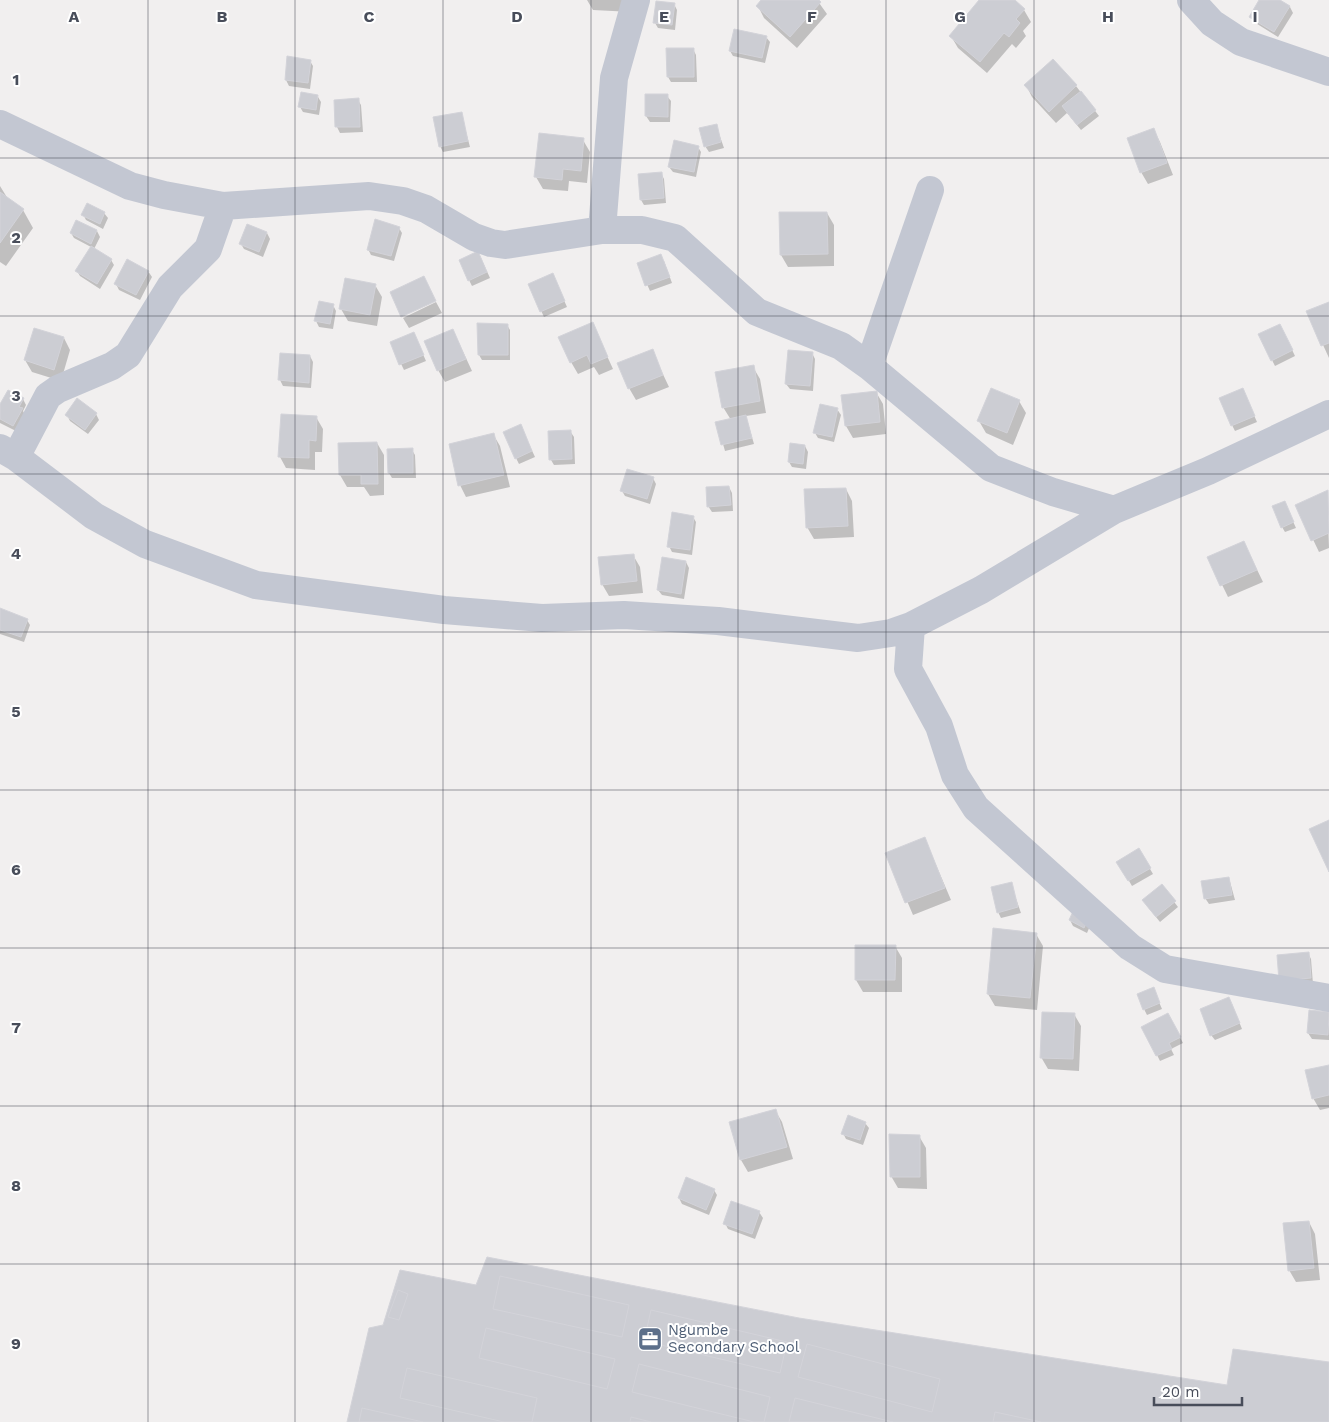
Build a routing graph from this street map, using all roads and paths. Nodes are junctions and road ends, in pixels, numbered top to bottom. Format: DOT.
graph roads {
  1 [pos="636,0"];
  2 [pos="1191,0"];
  3 [pos="1329,72"];
  4 [pos="0,124"];
  5 [pos="930,190"];
  6 [pos="223,206"];
  7 [pos="602,230"];
  8 [pos="869,366"];
  9 [pos="1329,414"];
  10 [pos="8,453"];
  11 [pos="1114,510"];
  12 [pos="912,626"];
  13 [pos="1329,998"];
  1 -- 7 [label="street"];
  2 -- 3 [label="street"];
  4 -- 6 [label="street"];
  5 -- 8 [label="street"];
  6 -- 7 [label="street"];
  6 -- 10 [label="street"];
  7 -- 8 [label="street"];
  8 -- 11 [label="street"];
  9 -- 11 [label="street"];
  10 -- 12 [label="street"];
  11 -- 12 [label="street"];
  12 -- 13 [label="street"];
}
